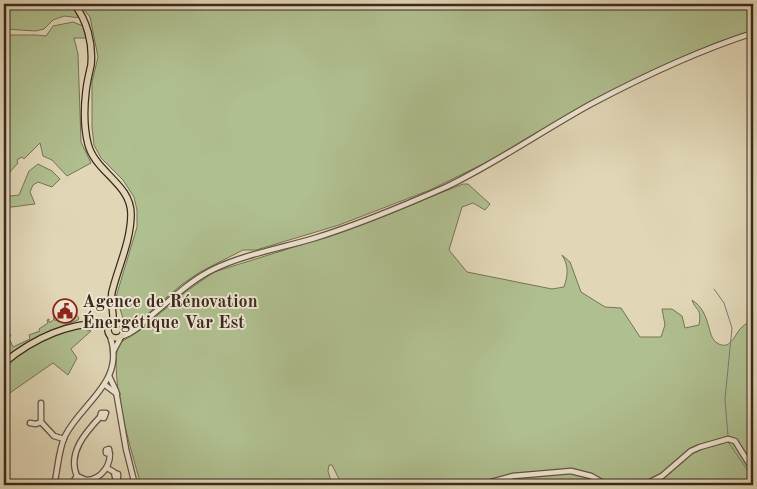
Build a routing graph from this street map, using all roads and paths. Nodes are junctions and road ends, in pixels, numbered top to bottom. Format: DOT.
graph roads {
  1 [pos="74,4"];
  2 [pos="753,33"];
  3 [pos="114,323"];
  4 [pos="77,326"];
  5 [pos="124,327"];
  6 [pos="138,327"];
  7 [pos="109,334"];
  8 [pos="122,336"];
  9 [pos="113,353"];
  10 [pos="4,362"];
  11 [pos="109,376"];
  12 [pos="105,385"];
  13 [pos="117,394"];
  14 [pos="41,403"];
  15 [pos="100,417"];
  16 [pos="41,422"];
  17 [pos="30,423"];
  18 [pos="65,437"];
  19 [pos="110,454"];
  20 [pos="107,468"];
  21 [pos="753,470"];
  22 [pos="114,473"];
  23 [pos="77,476"];
  24 [pos="54,485"];
  25 [pos="71,485"];
  26 [pos="135,485"];
  27 [pos="480,485"];
  28 [pos="605,485"];
  29 [pos="644,485"];
  1 -- 3 [label="main road"];
  2 -- 6 [label="street"];
  3 -- 4 [label="main road"];
  3 -- 5 [label="main road"];
  3 -- 7 [label="main road"];
  4 -- 7 [label="main road"];
  4 -- 10 [label="main road"];
  5 -- 6 [label="street"];
  5 -- 8 [label="main road"];
  6 -- 8 [label="street"];
  7 -- 8 [label="main road"];
  7 -- 9 [label="street"];
  8 -- 9 [label="street"];
  9 -- 11 [label="street"];
  11 -- 12 [label="street"];
  11 -- 13 [label="street"];
  12 -- 13 [label="street"];
  12 -- 18 [label="street"];
  13 -- 26 [label="street"];
  14 -- 16 [label="street"];
  15 -- 23 [label="street"];
  16 -- 17 [label="street"];
  16 -- 18 [label="street"];
  18 -- 24 [label="street"];
  19 -- 20 [label="street"];
  20 -- 22 [label="street"];
  20 -- 23 [label="street"];
  21 -- 29 [label="street"];
  23 -- 25 [label="street"];
  27 -- 28 [label="street"];
}
